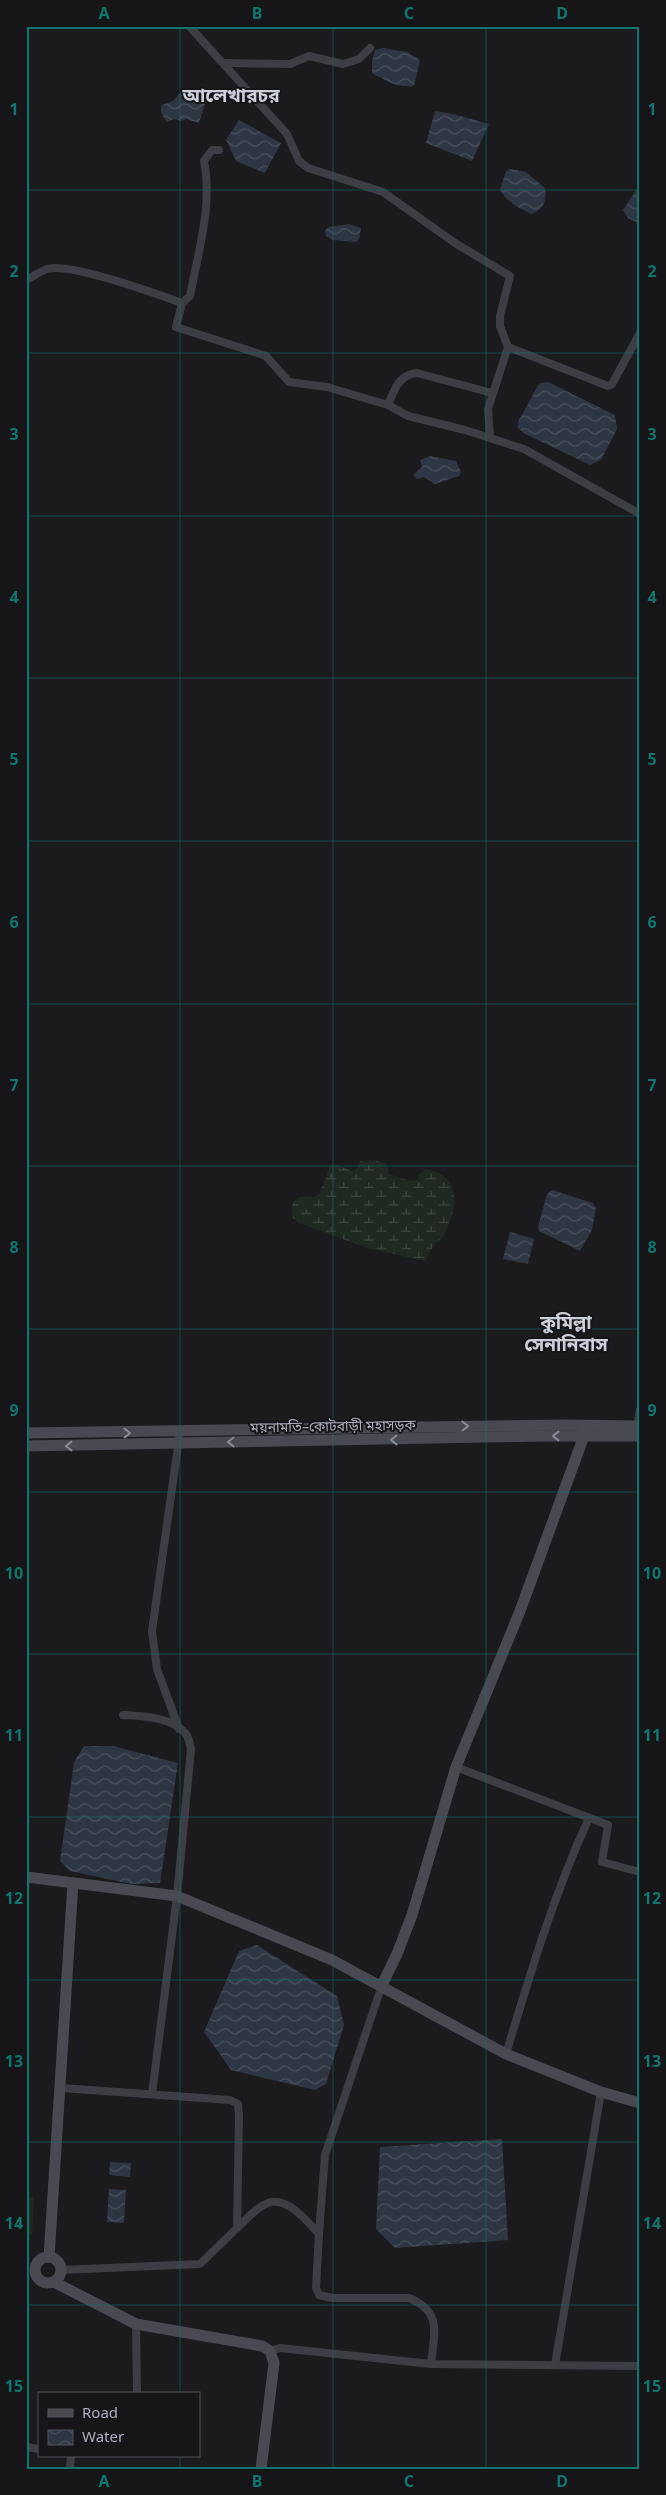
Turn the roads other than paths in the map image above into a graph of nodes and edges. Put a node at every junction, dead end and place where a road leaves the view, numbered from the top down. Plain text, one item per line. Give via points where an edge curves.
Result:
1 (189, 26) edge
2 (370, 48) dead end
3 (224, 63) junction
4 (219, 150) dead end
5 (26, 280) edge
6 (182, 303) junction
7 (640, 333) edge
8 (508, 347) junction
9 (492, 393) junction
10 (388, 405) junction
11 (490, 437) junction
12 (640, 514) edge
13 (640, 1410) edge
14 (639, 1429) edge
15 (584, 1430) junction
16 (26, 1433) edge
17 (180, 1437) junction
18 (26, 1446) edge
19 (123, 1715) dead end
20 (179, 1728) junction
21 (456, 1767) junction
22 (589, 1818) junction
23 (640, 1872) edge
24 (26, 1877) edge
25 (72, 1883) junction
26 (177, 1896) junction
27 (382, 1985) junction
28 (506, 2054) junction
29 (61, 2088) junction
30 (601, 2092) junction
31 (152, 2094) junction
32 (640, 2103) edge
33 (237, 2228) junction
34 (319, 2234) junction
35 (49, 2257) junction
36 (32, 2262) edge
37 (61, 2270) junction
38 (31, 2274) edge
39 (54, 2282) junction
40 (136, 2324) junction
41 (270, 2351) junction
42 (431, 2364) junction
43 (554, 2365) junction
44 (640, 2366) edge
45 (137, 2392) edge
46 (261, 2469) edge

1 - 3 street
2 - 3 street via 359,59 344,64 309,56 290,64
3 - 8 street via 287,134 299,161 308,168 383,192 454,243 507,273 510,276 500,326
4 - 6 street via 212,150 204,161 208,178 202,229 190,296
5 - 6 street via 48,268 80,272 132,285
6 - 10 street via 176,327 266,356 289,382 327,387
7 - 8 street via 608,386
8 - 9 street
9 - 10 street via 417,373 406,374 398,381
9 - 11 street via 488,409
10 - 11 street via 408,416
11 - 12 street via 524,449
13 - 14 street
14 - 15 main road, ময়নামতি–কোটবাড়ী মহাসড়ক
15 - 17 main road, ময়নামতি–কোটবাড়ী মহাসড়ক
15 - 21 main road via 520,1611
16 -> 17 main road, ময়নামতি–কোটবাড়ী মহাসড়ক
17 -> 18 main road, ময়নামতি–কোটবাড়ী মহাসড়ক
17 - 20 street via 152,1631 157,1668
19 - 20 street via 154,1718
20 - 26 street via 187,1735 191,1749
21 - 22 street
21 - 27 main road via 412,1915
22 - 23 street via 608,1825 602,1862
22 - 28 street via 568,1864 535,1954
24 - 25 main road
25 - 26 main road
25 - 29 main road
26 - 27 main road via 332,1960
26 - 31 street
27 - 28 main road
27 - 34 street via 325,2155
28 - 30 main road
29 - 31 street
29 - 35 main road
30 - 32 main road
30 - 43 street
31 - 33 street via 230,2100 238,2104
33 - 34 street via 268,2202 280,2202 294,2210
33 - 37 street via 200,2264
34 - 42 street via 316,2288 319,2295 332,2298 409,2298 418,2302 430,2311 434,2324
35 - 36 main road
35 - 37 main road via 56,2260
36 - 38 main road
37 - 39 main road
38 - 39 main road via 43,2282
39 - 40 main road
40 - 41 main road via 262,2346
40 - 45 street
41 - 42 street via 280,2348
41 - 46 main road via 274,2363
42 - 43 street
43 - 44 street

